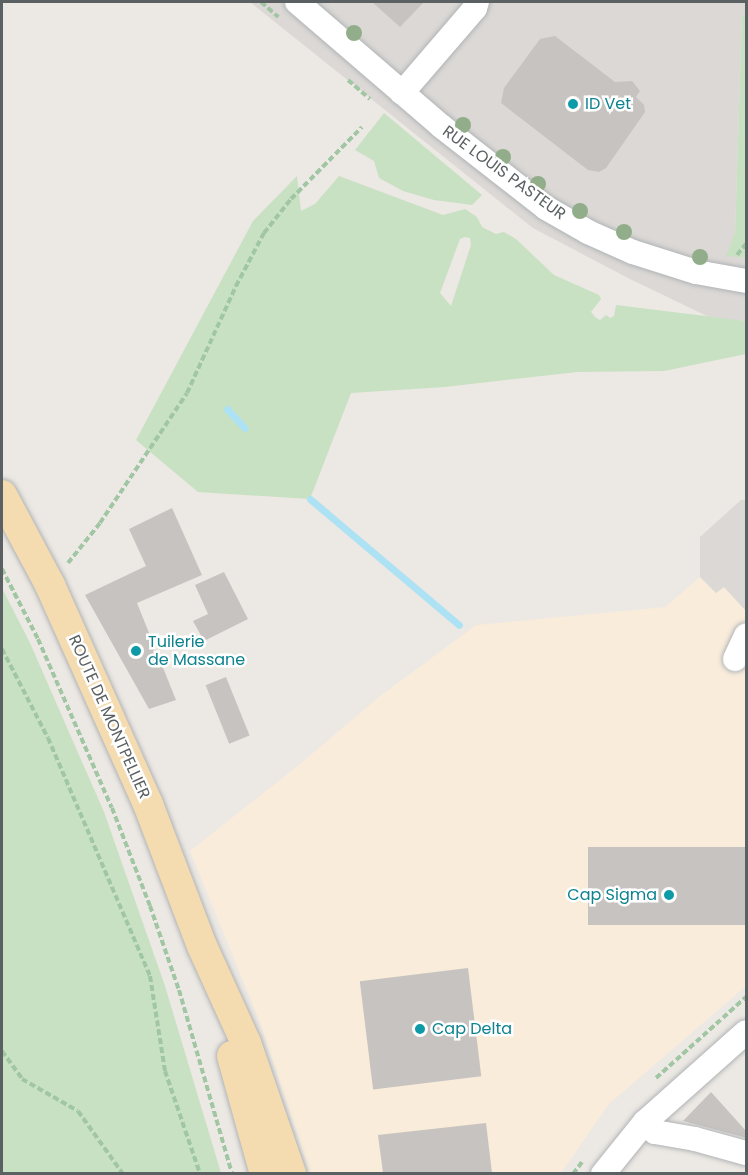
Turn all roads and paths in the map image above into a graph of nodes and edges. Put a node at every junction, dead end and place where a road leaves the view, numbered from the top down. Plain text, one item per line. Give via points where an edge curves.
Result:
1 (297, 2) edge
2 (477, 2) edge
3 (402, 93) junction
4 (362, 127) dead end
5 (747, 244) edge
6 (737, 255) dead end
7 (747, 281) edge
8 (2, 495) edge
9 (2, 569) edge
10 (50, 585) junction
11 (747, 635) edge
12 (2, 649) edge
13 (735, 659) dead end
14 (202, 946) junction
15 (747, 1032) edge
16 (2, 1051) edge
17 (645, 1122) junction
18 (747, 1154) edge
19 (123, 1173) edge
20 (200, 1173) edge
21 (232, 1173) edge
22 (265, 1173) edge
23 (291, 1173) edge
24 (603, 1173) edge

1 - 3 street, RUE LOUIS PASTEUR
2 - 3 street
3 - 7 street, RUE LOUIS PASTEUR via 546,208 588,232 686,269
4 - 10 path via 291,199 264,233 187,393 100,523
5 - 6 path
8 - 10 main road, ROUTE DE MONTPELLIER
9 - 21 path via 112,808 150,906 183,1001
10 - 14 main road, ROUTE DE MONTPELLIER via 148,804
11 - 13 street
12 - 20 path via 48,738 150,976 165,1071
14 - 22 main road, ROUTE DE MONTPELLIER
14 - 23 main road, ROUTE DE MONTPELLIER via 246,1043
15 - 17 street
16 - 19 path via 22,1079 78,1111
17 - 18 street via 655,1132
17 - 24 street

